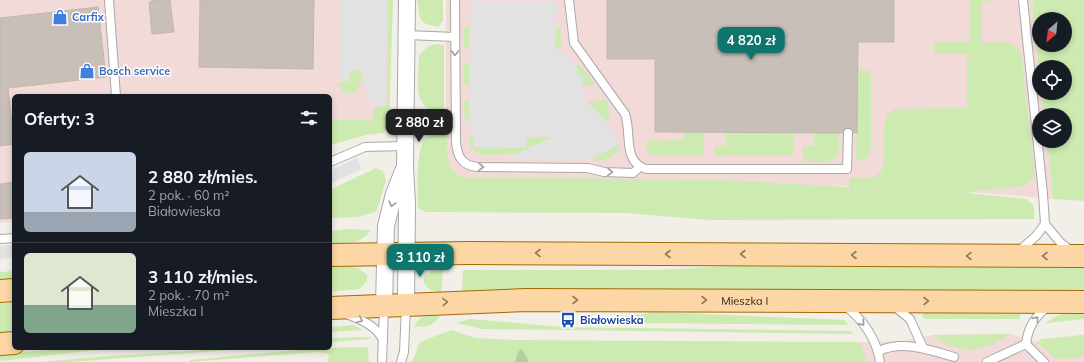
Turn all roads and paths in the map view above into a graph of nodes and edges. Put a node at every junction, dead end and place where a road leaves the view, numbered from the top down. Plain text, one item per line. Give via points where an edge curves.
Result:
1 (108, 0) edge
2 (407, 0) edge
3 (455, 0) edge
4 (568, 0) edge
5 (1023, 0) edge
6 (407, 35) junction
7 (455, 37) junction
8 (116, 94) edge
9 (405, 119) junction
10 (456, 120) junction
11 (848, 133) dead end
12 (405, 146) junction
13 (332, 161) edge
14 (405, 167) junction
15 (640, 167) junction
16 (1045, 224) junction
17 (12, 238) edge
18 (0, 239) edge
19 (385, 253) junction
20 (407, 253) junction
21 (332, 255) edge
22 (1008, 256) junction
23 (1083, 256) edge
24 (12, 290) edge
25 (0, 291) edge
26 (831, 301) junction
27 (885, 301) junction
28 (1058, 302) junction
29 (1084, 302) edge
30 (406, 304) junction
31 (384, 305) junction
32 (332, 309) edge
33 (332, 310) edge
34 (383, 340) junction
35 (12, 343) edge
36 (0, 344) edge
37 (1026, 344) junction
38 (923, 348) junction
39 (878, 352) junction
40 (954, 357) dead end
41 (382, 362) edge
42 (401, 362) edge
43 (880, 362) edge
44 (987, 362) edge
45 (1044, 362) edge

1 - 8 lane
2 - 6 street
3 - 7 lane
4 - 15 lane via 574,43 625,114 631,155
5 - 16 lane
6 - 7 lane
6 - 9 street
7 -> 10 lane
9 - 10 lane
9 - 12 street
10 -> 15 lane via 457,152 468,166 588,168 604,172 633,173
11 - 15 lane via 847,169
12 - 13 lane via 365,147
12 - 14 street
14 -> 19 street via 388,216
14 - 20 street
16 - 22 lane via 1030,243
16 - 23 lane via 1060,242
17 - 18 lane
19 - 20 main road
19 - 21 main road
19 - 31 street
22 -> 20 main road
20 - 30 street
23 -> 22 main road
24 - 25 main road
26 - 27 main road, Mieszka I
30 -> 26 main road, Mieszka I via 540,300
26 -> 39 lane via 851,311 867,329
27 -> 28 main road, Mieszka I
27 - 38 lane via 910,319
28 - 29 main road, Mieszka I
37 -> 28 lane via 1034,320 1047,307
30 - 31 main road, Mieszka I
30 - 42 lane via 404,352
31 - 32 main road, Mieszka I
31 - 34 lane
33 -> 34 lane, Mieszka I via 362,320 378,332
34 - 41 lane
35 - 36 main road
37 - 44 lane
37 - 45 lane
38 - 39 lane via 896,346
38 - 40 lane
39 - 43 lane

